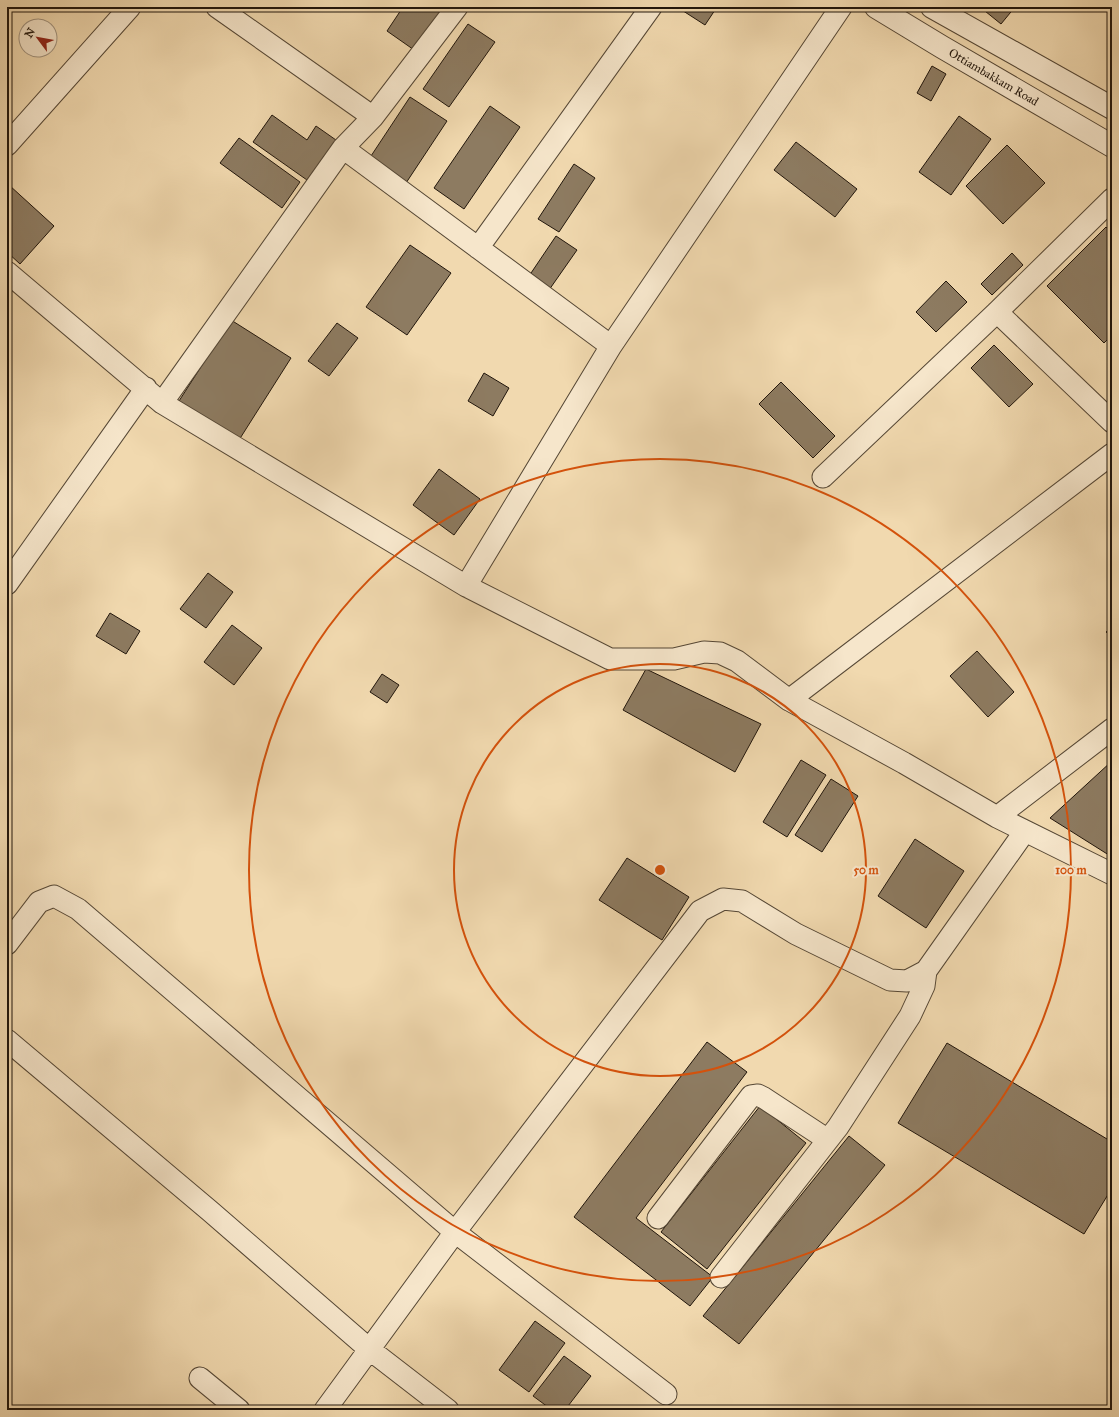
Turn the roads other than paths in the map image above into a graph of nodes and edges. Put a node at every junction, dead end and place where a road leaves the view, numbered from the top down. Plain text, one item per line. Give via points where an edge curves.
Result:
1 (130, 7) edge
2 (217, 7) edge
3 (457, 7) edge
4 (651, 7) edge
5 (842, 7) edge
6 (876, 7) edge
7 (932, 7) edge
8 (1112, 108) edge
9 (373, 117) junction
10 (7, 145) edge
11 (1112, 146) edge
12 (343, 148) junction
13 (1112, 199) edge
14 (478, 248) junction
15 (7, 272) edge
16 (997, 312) junction
17 (611, 346) junction
18 (146, 388) junction
19 (162, 403) junction
20 (1112, 422) edge
21 (1112, 454) edge
22 (823, 477) dead end
23 (7, 584) edge
24 (466, 586) junction
25 (789, 700) junction
26 (1112, 729) edge
27 (997, 817) junction
28 (1025, 831) junction
29 (1112, 874) edge
30 (7, 944) edge
31 (926, 971) junction
32 (7, 1040) edge
33 (828, 1140) junction
34 (658, 1218) dead end
35 (455, 1232) junction
36 (721, 1276) dead end
37 (369, 1349) junction
38 (200, 1378) dead end
39 (666, 1394) dead end
40 (240, 1410) edge
41 (325, 1410) edge
42 (448, 1410) edge

1 - 10 street
2 - 9 street
3 - 9 street
4 - 14 street
5 - 17 street
6 - 11 street, Ottiambakkam Road
7 - 8 street
9 - 12 street
12 - 14 street
12 - 19 street
13 - 16 street
14 - 17 street
15 - 18 street
16 - 20 street
16 - 22 street
17 - 24 street
18 - 19 street
18 - 23 street
19 - 24 street
21 - 25 street
24 - 25 street via 610,659 674,659 704,652 720,652 737,660
25 - 27 street
26 - 27 street
27 - 28 street
28 - 29 street
28 - 31 street
30 - 35 street via 40,902 54,896 78,909
31 - 33 street via 924,986 910,1016
31 - 35 street via 907,981 890,980 796,934 742,901 723,899 700,911
32 - 37 street
33 - 34 street via 764,1098 758,1095 751,1096
33 - 36 street
35 - 37 street
35 - 39 street
37 - 41 street
37 - 42 street
38 - 40 street

